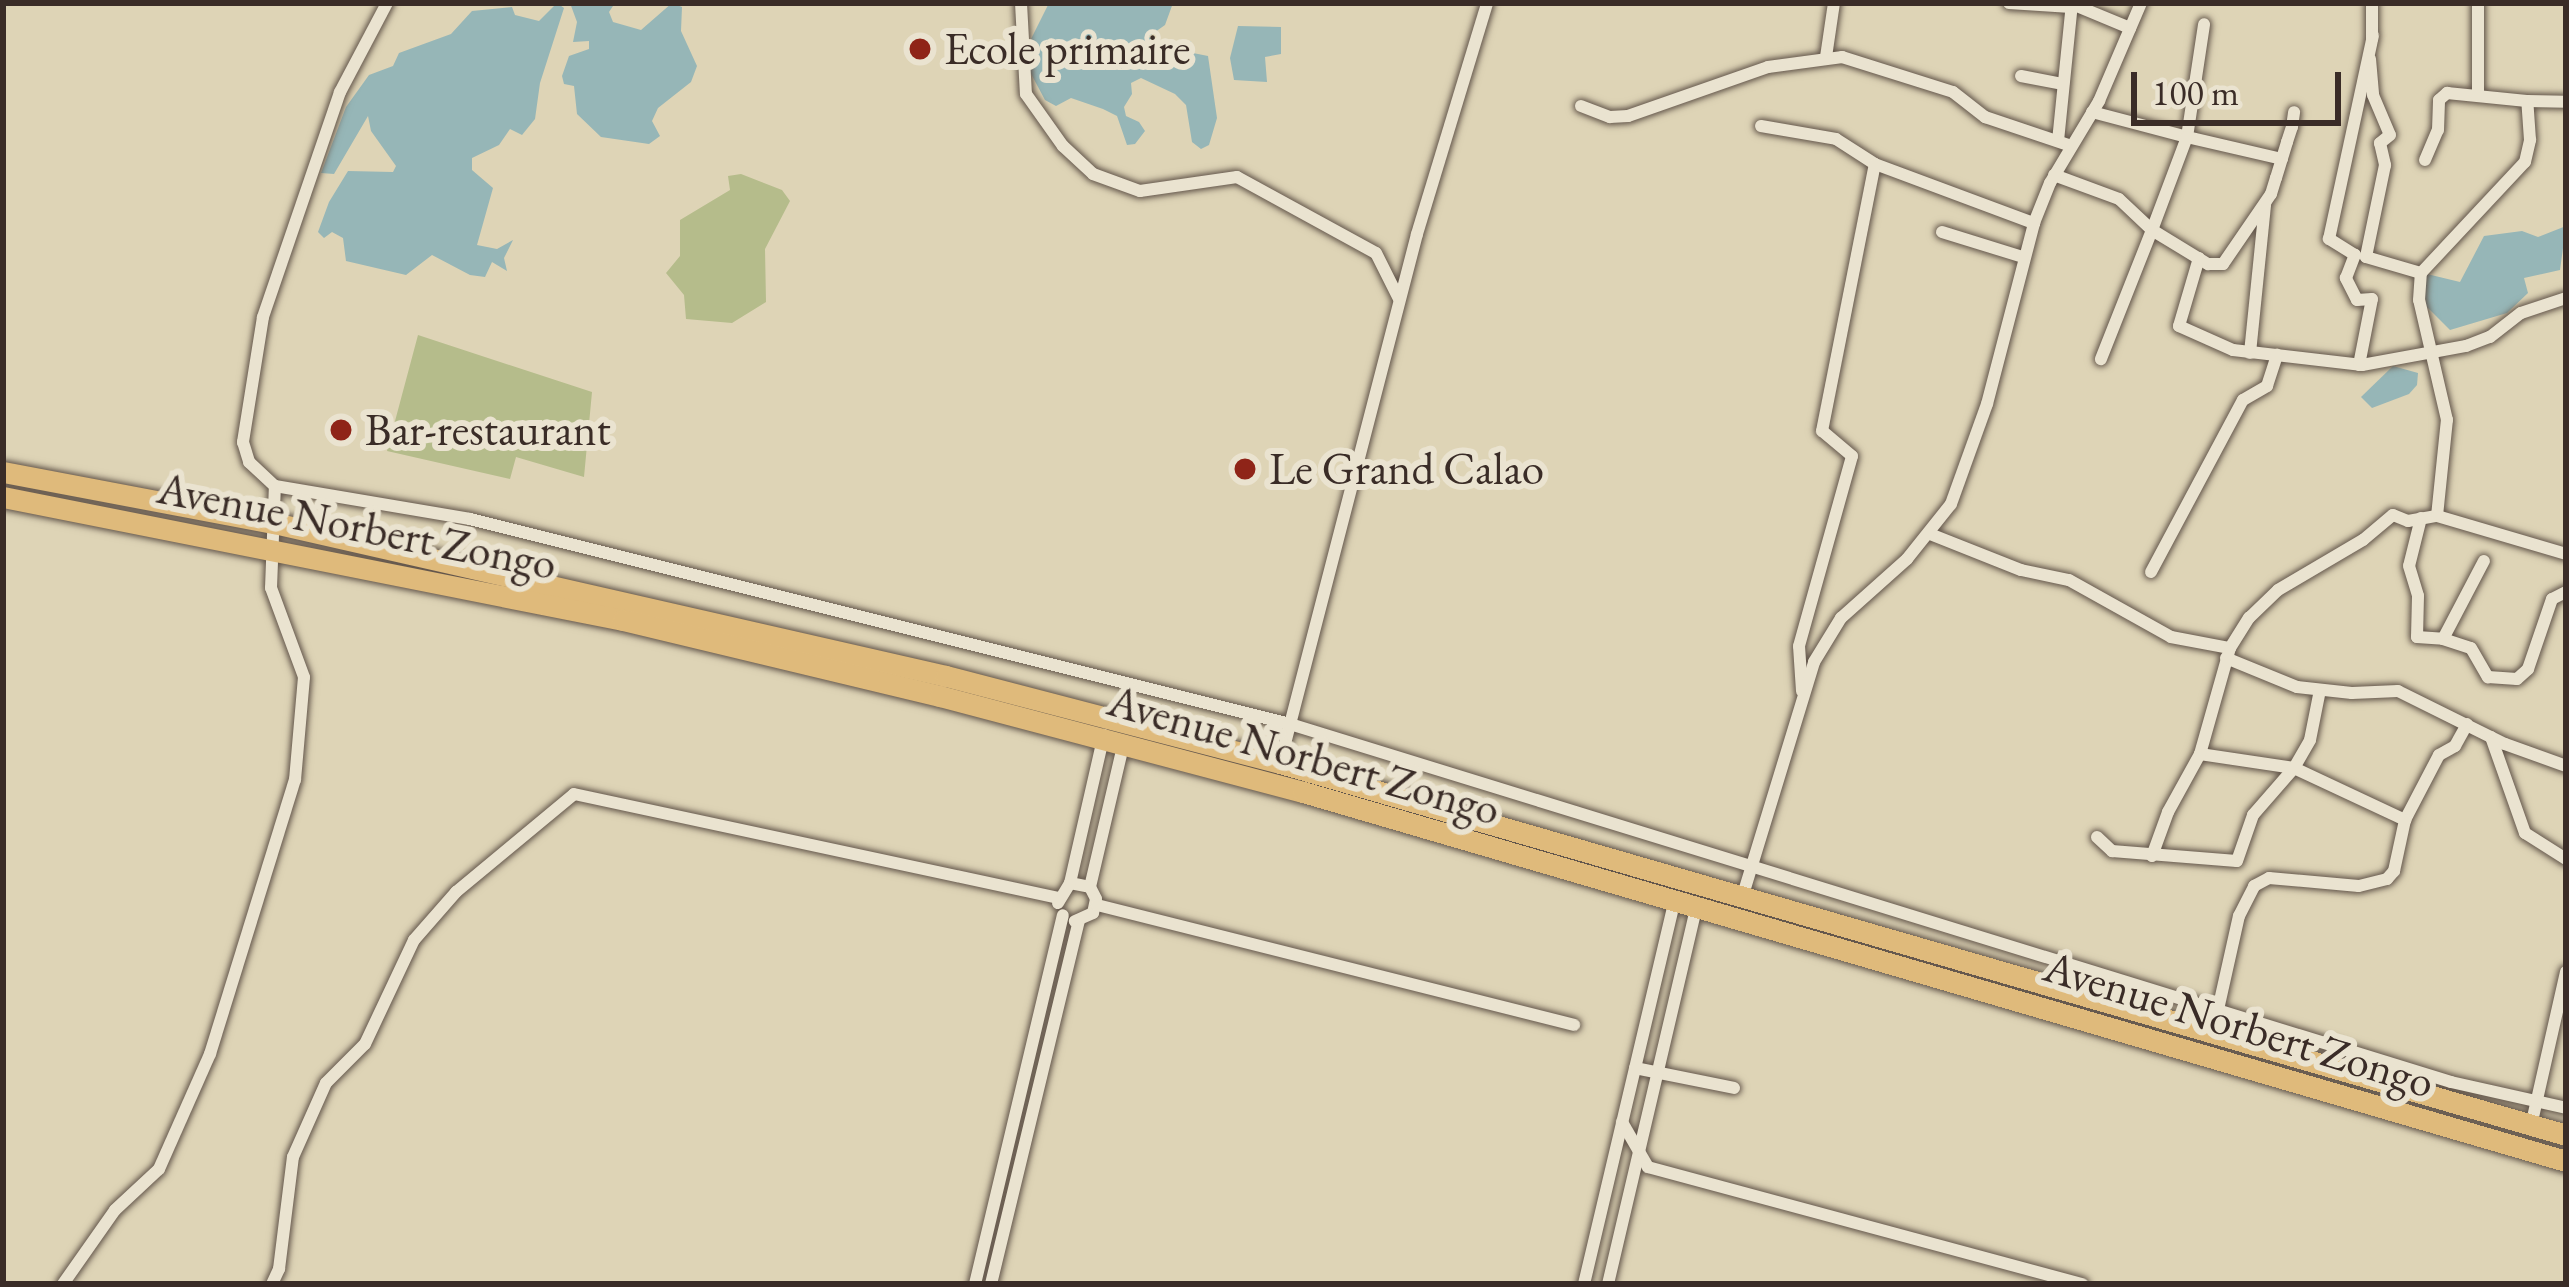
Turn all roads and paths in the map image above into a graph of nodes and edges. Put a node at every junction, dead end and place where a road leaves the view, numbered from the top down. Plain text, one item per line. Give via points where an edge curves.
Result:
1 (387, 3) edge
2 (1021, 3) edge
3 (1486, 3) edge
4 (1834, 3) edge
5 (2008, 3) edge
6 (2141, 3) edge
7 (2372, 3) edge
8 (2478, 3) edge
9 (2072, 5) edge
10 (2204, 24) dead end
11 (2130, 28) junction
12 (2373, 36) junction
13 (1826, 57) junction
14 (2021, 76) dead end
15 (2063, 84) junction
16 (2479, 93) junction
17 (2527, 101) junction
18 (2566, 102) edge
19 (1581, 106) dead end
20 (2092, 112) junction
21 (2294, 112) dead end
22 (1761, 126) dead end
23 (2186, 137) junction
24 (2064, 143) junction
25 (2282, 159) junction
26 (2425, 160) dead end
27 (1875, 164) junction
28 (2054, 175) junction
29 (2265, 205) junction
30 (2034, 223) junction
31 (2152, 230) junction
32 (1942, 232) dead end
33 (2024, 256) junction
34 (2199, 259) junction
35 (2421, 273) junction
36 (2566, 298) edge
37 (1400, 299) junction
38 (2250, 353) junction
39 (2434, 353) junction
40 (2277, 355) junction
41 (2101, 359) dead end
42 (2359, 365) junction
43 (3, 472) edge
44 (275, 486) junction
45 (3, 496) edge
46 (2437, 515) junction
47 (2421, 518) junction
48 (274, 523) junction
49 (1930, 534) junction
50 (272, 547) junction
51 (2566, 554) edge
52 (2484, 561) dead end
53 (2151, 572) dead end
54 (2566, 592) edge
55 (2443, 639) junction
56 (2228, 653) junction
57 (2320, 690) junction
58 (1802, 691) junction
59 (1291, 724) junction
60 (2467, 724) junction
61 (1116, 731) junction
62 (2491, 737) junction
63 (2200, 754) junction
64 (1280, 764) junction
65 (2566, 766) edge
66 (2294, 768) junction
67 (2405, 820) junction
68 (2097, 836) dead end
69 (2152, 856) junction
70 (2566, 859) edge
71 (1751, 868) junction
72 (1070, 884) junction
73 (1090, 887) junction
74 (1688, 894) junction
75 (1058, 898) junction
76 (1742, 899) junction
77 (1096, 905) junction
78 (1063, 915) junction
79 (1079, 921) junction
80 (2566, 972) edge
81 (2218, 1007) junction
82 (1574, 1025) dead end
83 (2213, 1032) junction
84 (1635, 1068) junction
85 (1658, 1071) junction
86 (1734, 1088) dead end
87 (2536, 1100) junction
88 (2566, 1108) edge
89 (1622, 1122) junction
90 (2531, 1126) junction
91 (2566, 1135) edge
92 (1638, 1156) junction
93 (2566, 1161) edge
94 (63, 1284) edge
95 (272, 1284) edge
96 (975, 1284) edge
97 (991, 1284) edge
98 (1584, 1284) edge
99 (1608, 1284) edge
100 (2083, 1284) edge

1 - 44 street via 340,92 263,317 243,442 249,463
2 - 37 street via 1026,94 1093,174 1140,191 1238,177 1376,253
3 - 37 street
4 - 13 street
5 - 9 street
6 - 11 street
7 - 12 street
8 - 16 street
9 - 11 street
9 - 15 street
10 - 23 street
11 - 20 street
12 - 35 street via 2373,95 2390,135 2380,143 2385,165 2366,257
12 - 42 street via 2329,239 2355,255 2346,278 2357,300 2372,299
13 - 19 street via 1768,67 1628,116
13 - 24 street via 1953,92 1985,117
14 - 15 street
15 - 24 street
16 - 17 street
16 - 26 street via 2440,100
17 - 18 street
17 - 35 street via 2525,162
20 - 23 street
20 - 24 street
21 - 25 street
22 - 27 street via 1836,139
23 - 25 street
23 - 31 street
24 - 28 street
25 - 29 street
27 - 30 street
27 - 58 street via 1822,430 1852,456 1799,646
28 - 30 street
28 - 31 street via 2119,199
29 - 34 street via 2223,264
29 - 38 street
30 - 33 street
31 - 34 street
31 - 41 street
32 - 33 street
33 - 49 street via 1965,471
34 - 38 street via 2179,326
35 - 39 street via 2419,300
36 - 39 street via 2521,313 2490,338
37 - 59 street
38 - 40 street
39 - 42 street
39 - 46 street via 2448,449
40 - 42 street
40 - 53 street via 2267,386 2243,400
43 - 48 main road, Avenue Norbert Zongo
44 - 48 street
44 - 59 street via 470,519
45 - 50 main road, Avenue Norbert Zongo
46 - 47 street
46 - 51 street
47 - 55 street via 2410,566 2415,631
47 - 56 street via 2392,515 2278,590
48 - 50 street
48 - 61 main road, Avenue Norbert Zongo via 717,622
49 - 56 street via 2069,580 2171,637
49 - 58 street via 1841,618
50 - 61 main road, Avenue Norbert Zongo
50 - 94 street via 271,588 304,677 295,780 210,1054 159,1169 115,1210
52 - 55 street
54 - 55 street via 2552,599 2528,669 2517,679 2493,680 2471,648
56 - 57 street via 2263,676
56 - 63 street
57 - 60 street via 2398,691
57 - 66 street via 2310,740
58 - 71 street
59 - 64 street
59 - 71 street
60 - 62 street
60 - 67 street via 2455,746 2439,754
61 - 64 main road, Avenue Norbert Zongo
61 - 72 street
61 - 73 street
61 - 74 main road, Avenue Norbert Zongo
62 - 65 street
62 - 70 street via 2525,833
63 - 66 street
63 - 69 street
64 - 74 main road, Avenue Norbert Zongo
66 - 67 street
66 - 69 street via 2253,815 2237,861
67 - 81 street via 2387,879 2359,886 2269,878 2254,886
68 - 69 street via 2112,851
71 - 76 street
71 - 81 street
72 - 73 street
72 - 75 street
73 - 77 street
74 - 76 main road, Avenue Norbert Zongo
74 - 84 street
74 - 85 street
74 - 93 main road, Avenue Norbert Zongo
75 - 78 street
75 - 95 street via 574,794 456,892 414,940 365,1044 326,1084 293,1157
76 - 83 main road, Avenue Norbert Zongo
77 - 79 street
77 - 82 street
78 - 79 street
78 - 96 street
79 - 97 street
80 - 87 street
81 - 83 street
81 - 87 street via 2451,1082
83 - 90 main road, Avenue Norbert Zongo
84 - 85 street
84 - 89 street
85 - 86 street
85 - 92 street
87 - 88 street
87 - 90 street
89 - 92 street
89 - 98 street
90 - 91 main road, Avenue Norbert Zongo
92 - 99 street
92 - 100 street via 1648,1167

